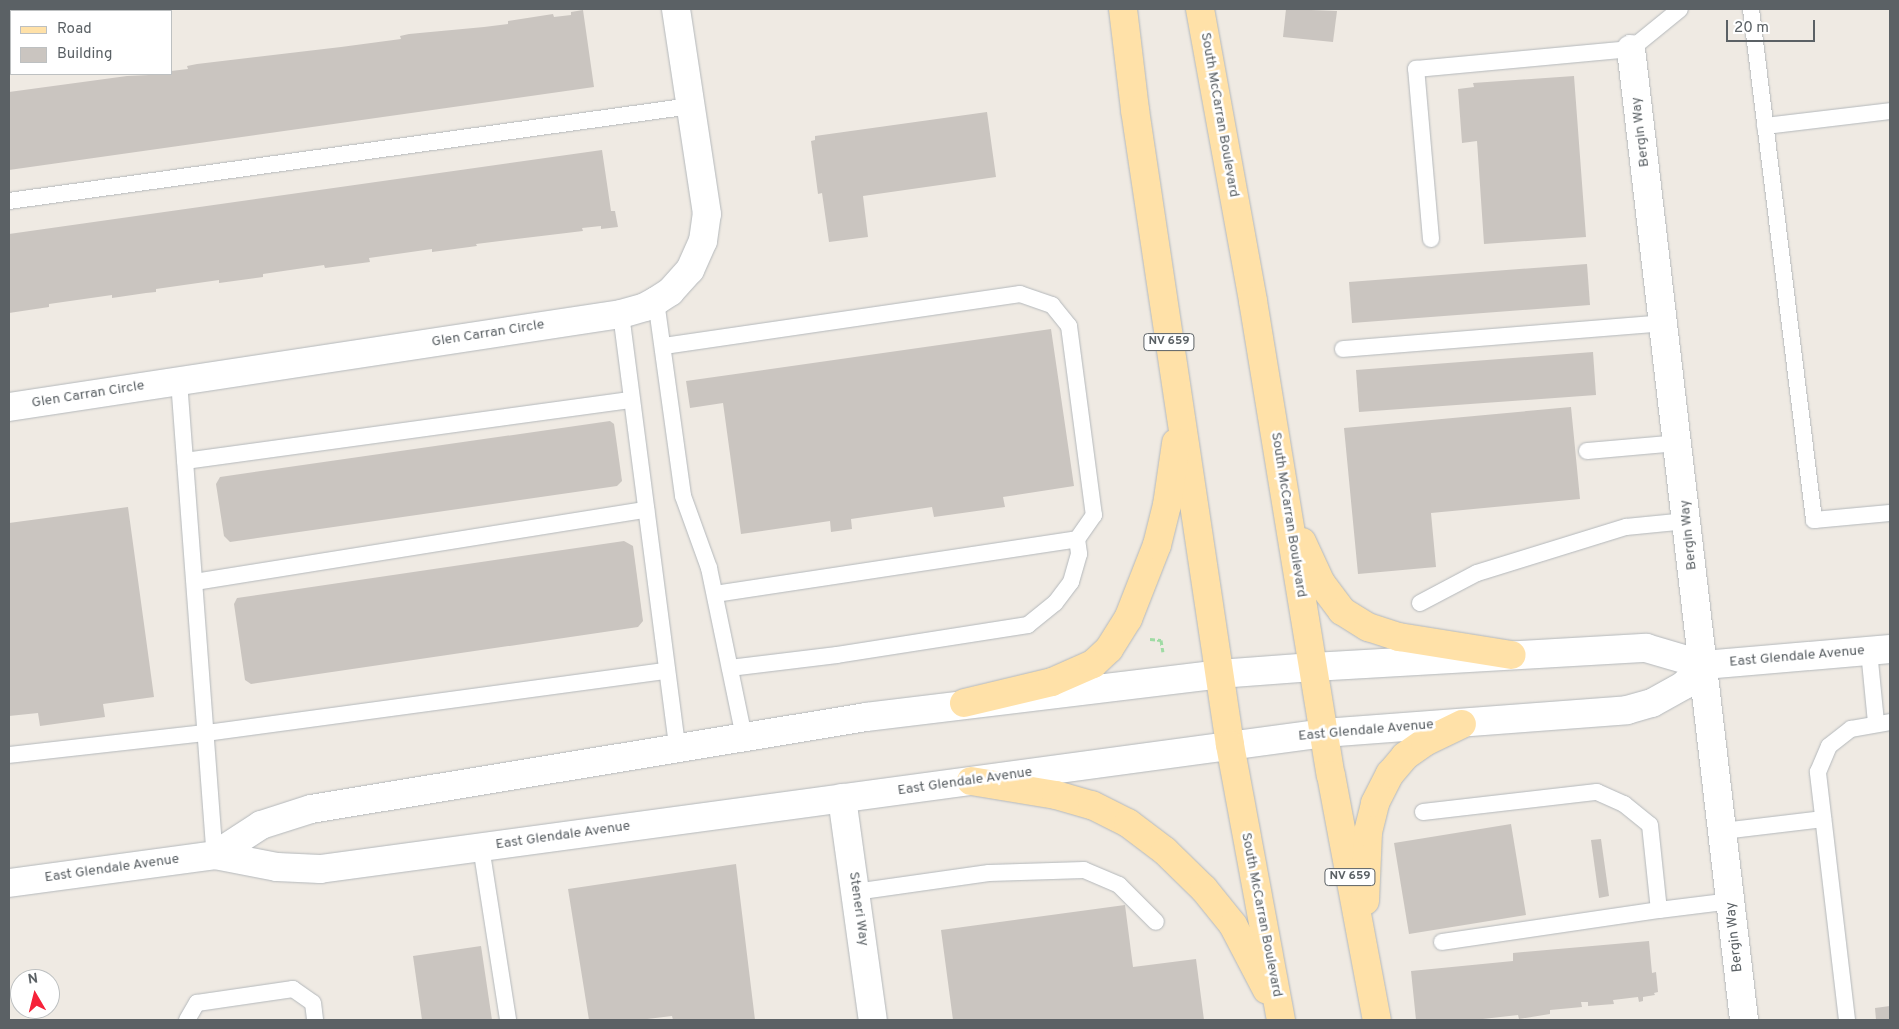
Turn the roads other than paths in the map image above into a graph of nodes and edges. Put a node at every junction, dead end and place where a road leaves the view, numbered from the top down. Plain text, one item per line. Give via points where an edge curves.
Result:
1 (676, 9) edge
2 (1123, 9) edge
3 (1200, 9) edge
4 (1682, 9) edge
5 (1751, 9) edge
6 (1631, 49) junction
7 (691, 106) junction
8 (1890, 112) edge
9 (1765, 126) junction
10 (9, 201) edge
11 (1432, 239) dead end
12 (656, 301) junction
13 (621, 314) junction
14 (1664, 323) junction
15 (664, 346) junction
16 (1343, 349) dead end
17 (179, 381) junction
18 (632, 400) junction
19 (9, 407) edge
20 (1180, 412) junction
21 (1678, 443) junction
22 (1587, 451) dead end
23 (185, 460) junction
24 (1284, 488) junction
25 (646, 510) junction
26 (1890, 513) edge
27 (1687, 520) junction
28 (1077, 539) junction
29 (195, 582) junction
30 (715, 594) junction
31 (1420, 603) dead end
32 (1880, 650) edge
33 (1512, 655) junction
34 (1704, 665) junction
35 (1313, 667) junction
36 (730, 668) junction
37 (666, 671) junction
38 (1219, 674) junction
39 (964, 704) junction
40 (1883, 723) edge
41 (1462, 724) junction
42 (206, 733) junction
43 (1324, 733) junction
44 (744, 737) junction
45 (1230, 745) junction
46 (677, 748) junction
47 (9, 755) edge
48 (972, 781) junction
49 (842, 798) junction
50 (1423, 812) dead end
51 (1824, 819) junction
52 (1723, 831) junction
53 (481, 847) junction
54 (215, 855) junction
55 (9, 883) edge
56 (855, 892) junction
57 (1731, 901) junction
58 (1659, 910) junction
59 (1156, 922) dead end
60 (1442, 942) dead end
61 (1363, 947) junction
62 (187, 1020) edge
63 (315, 1020) edge
64 (508, 1020) edge
65 (873, 1020) edge
66 (1282, 1020) edge
67 (1377, 1020) edge
68 (1744, 1020) edge
69 (1847, 1020) edge

1 - 7 street, Glen Carran Circle
2 - 20 main road, South McCarran Boulevard / NV 659
3 - 24 main road, South McCarran Boulevard / NV 659
4 - 6 lane
5 - 9 lane
6 - 11 lane via 1416,68
6 - 14 street, Bergin Way
7 - 10 lane
7 - 12 street, Glen Carran Circle via 707,214 703,242 690,270 670,292
8 - 9 lane
9 - 26 lane via 1814,520
12 - 13 street, Glen Carran Circle
12 - 15 lane
13 - 17 street, Glen Carran Circle
13 - 18 lane
14 - 16 lane
14 - 21 street, Bergin Way
15 - 28 lane via 1020,294 1052,304 1069,326 1094,515
15 - 30 lane via 683,496
17 - 19 street, Glen Carran Circle
17 - 23 lane
18 - 23 lane
18 - 25 lane
20 - 38 main road, South McCarran Boulevard / NV 659
20 - 39 main road via 1167,505 1142,585 1121,633 1093,664 1052,682
21 - 22 lane
21 - 27 street, Bergin Way
23 - 29 lane
24 - 33 main road via 1306,553 1321,583 1342,611 1368,627 1399,637
24 - 35 main road, South McCarran Boulevard / NV 659
25 - 29 lane
25 - 37 lane
27 - 31 lane via 1626,527 1477,573
27 - 34 street, Bergin Way
28 - 30 lane
28 - 36 lane via 1079,554 1071,582 1055,603 1028,625 838,655
29 - 42 lane
30 - 36 lane
32 - 34 street, East Glendale Avenue
32 - 40 lane
33 - 34 street, East Glendale Avenue via 1646,648
33 - 35 street, East Glendale Avenue
34 - 41 street, East Glendale Avenue via 1684,685 1652,703 1628,710
34 - 52 street, Bergin Way
35 - 38 street, East Glendale Avenue
35 - 43 main road, South McCarran Boulevard / NV 659
36 - 44 lane
37 - 42 lane
37 - 46 lane
38 - 39 street, East Glendale Avenue
38 - 45 main road, South McCarran Boulevard / NV 659
39 - 44 street, East Glendale Avenue
40 - 51 lane via 1851,728 1829,746 1818,772
41 - 43 street, East Glendale Avenue
41 - 61 main road via 1405,756 1390,774 1375,803 1368,832
42 - 47 lane
42 - 54 lane
43 - 45 street, East Glendale Avenue
43 - 61 main road, South McCarran Boulevard / NV 659
44 - 46 street, East Glendale Avenue
45 - 48 street, East Glendale Avenue
45 - 66 main road, South McCarran Boulevard / NV 659
46 - 54 street, East Glendale Avenue via 311,809 262,826
48 - 49 street, East Glendale Avenue
48 - 66 main road via 1056,795 1092,805 1128,823 1165,851 1204,889 1233,925
49 - 53 street, East Glendale Avenue
49 - 56 street, Steneri Way
50 - 58 lane via 1597,792 1624,804 1650,825
51 - 52 lane
51 - 69 lane
52 - 57 street, Bergin Way
53 - 54 street, East Glendale Avenue via 320,869 276,867
53 - 64 lane
54 - 55 street, East Glendale Avenue
56 - 59 lane via 989,873 1084,870 1119,885
56 - 65 street, Steneri Way
57 - 58 lane
57 - 68 street, Bergin Way
58 - 60 lane
61 - 67 main road, South McCarran Boulevard / NV 659
62 - 63 lane via 197,1003 293,988 313,1003

